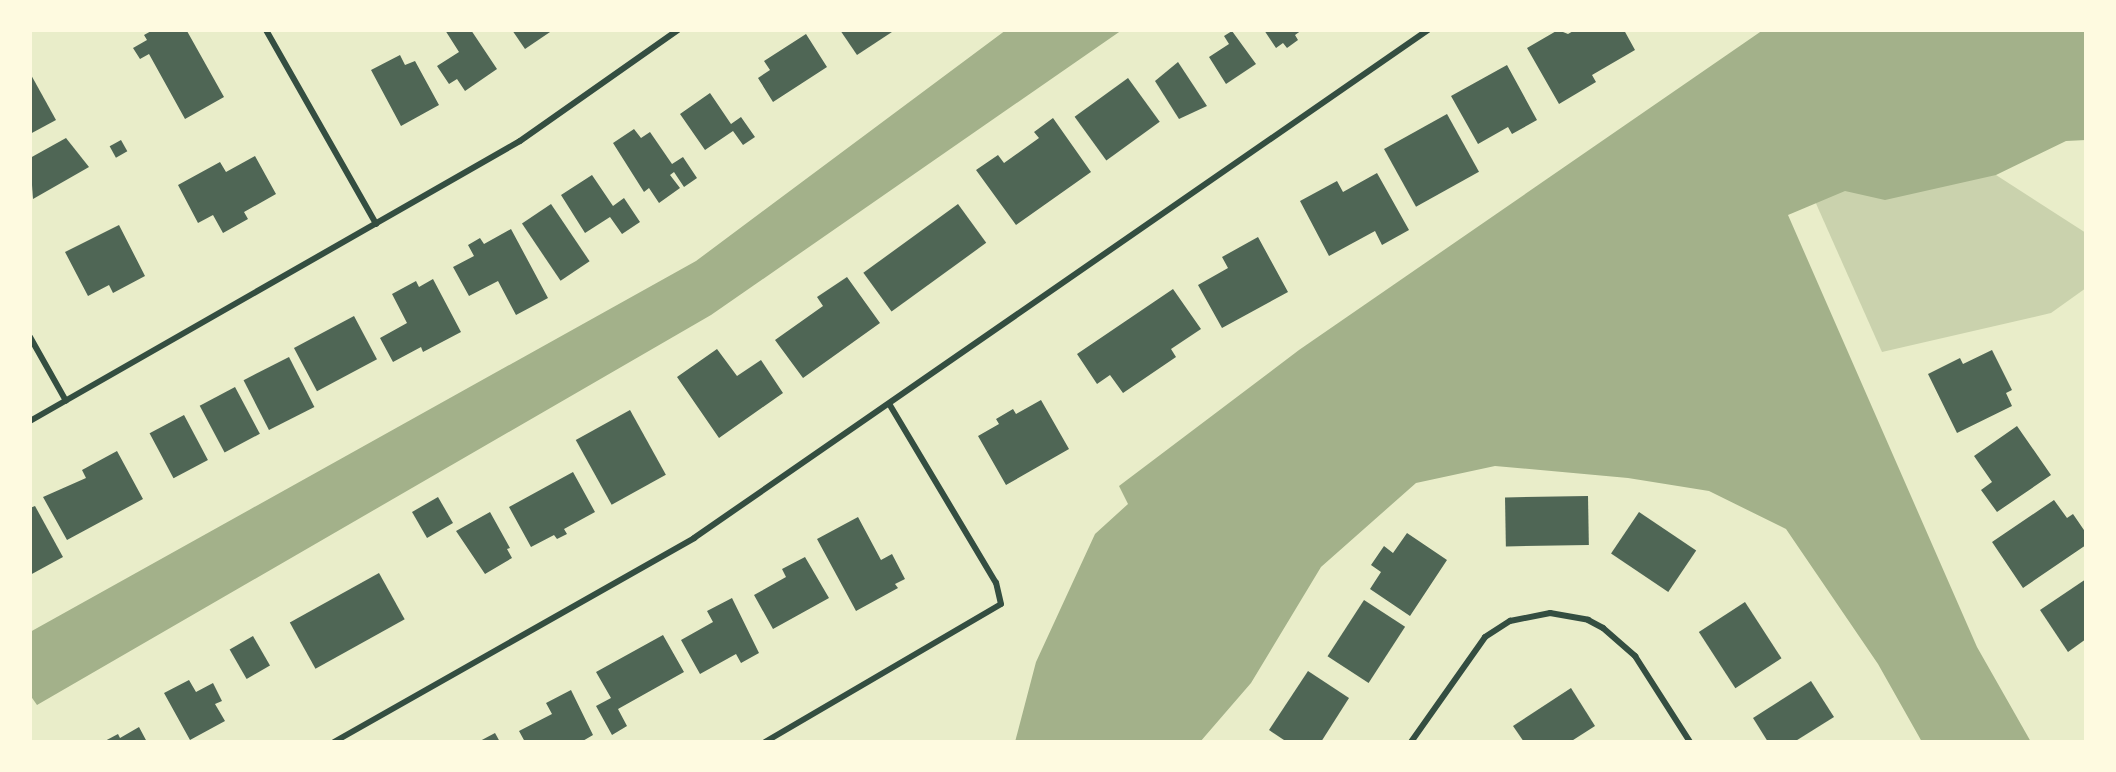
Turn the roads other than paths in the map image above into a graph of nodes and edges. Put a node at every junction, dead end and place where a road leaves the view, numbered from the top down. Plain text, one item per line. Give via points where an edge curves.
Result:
1 (266, 30) edge
2 (678, 30) edge
3 (1428, 30) edge
4 (376, 224) junction
5 (30, 337) edge
6 (66, 401) junction
7 (890, 405) junction
8 (30, 421) edge
9 (334, 742) edge
10 (765, 742) edge
11 (1411, 742) edge
12 (1690, 742) edge

1 - 4 street
2 - 4 street via 520,141
3 - 7 street
4 - 6 street
5 - 6 street
6 - 8 street
7 - 9 street via 694,538
7 - 10 street via 996,583 1001,604
11 - 12 street via 1485,638 1510,621 1550,613 1588,620 1635,656

